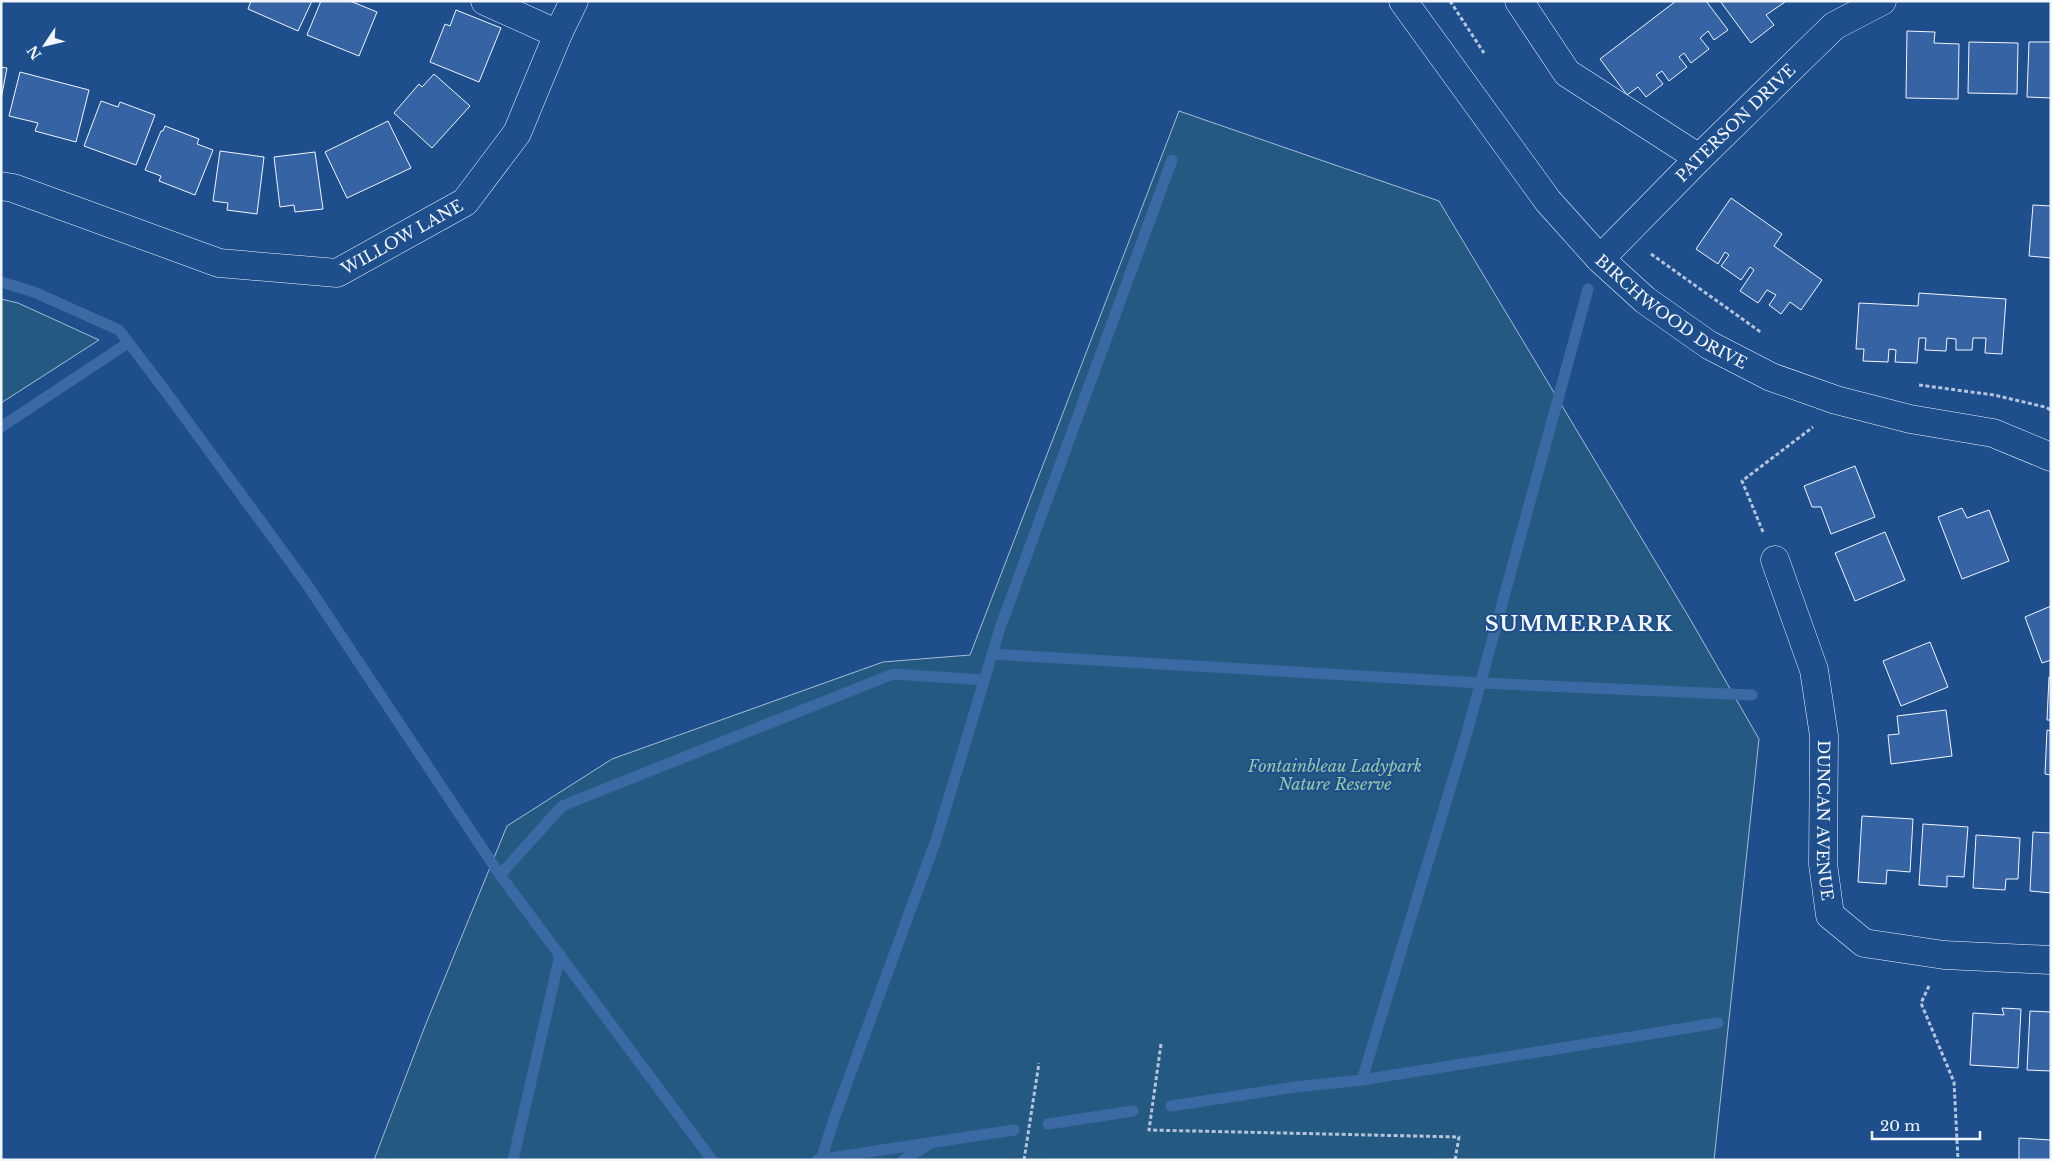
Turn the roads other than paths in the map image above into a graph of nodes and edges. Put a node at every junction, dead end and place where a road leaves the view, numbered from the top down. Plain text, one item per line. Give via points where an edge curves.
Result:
1 (485, 1) edge
2 (574, 1) edge
3 (1403, 1) edge
4 (1519, 1) edge
5 (1882, 1) edge
6 (558, 34) junction
7 (1699, 158) junction
8 (1, 186) edge
9 (1600, 259) junction
10 (2051, 457) edge
11 (1775, 560) road end
12 (2051, 960) edge

1 - 6 street
2 - 6 street, WILLOW LANE
3 - 9 street, BIRCHWOOD DRIVE via 1548,201
4 - 7 street via 1567,73
5 - 7 street, PATERSON DRIVE via 1834,26
6 - 8 street, WILLOW LANE via 517,133 465,202 337,273 219,263
7 - 9 street, PATERSON DRIVE
9 - 10 street, BIRCHWOOD DRIVE via 1645,300 1709,345 1770,377 1910,419 1993,433
11 - 12 street, DUNCAN AVENUE via 1814,670 1824,736 1823,864 1830,915 1864,943 1944,955

